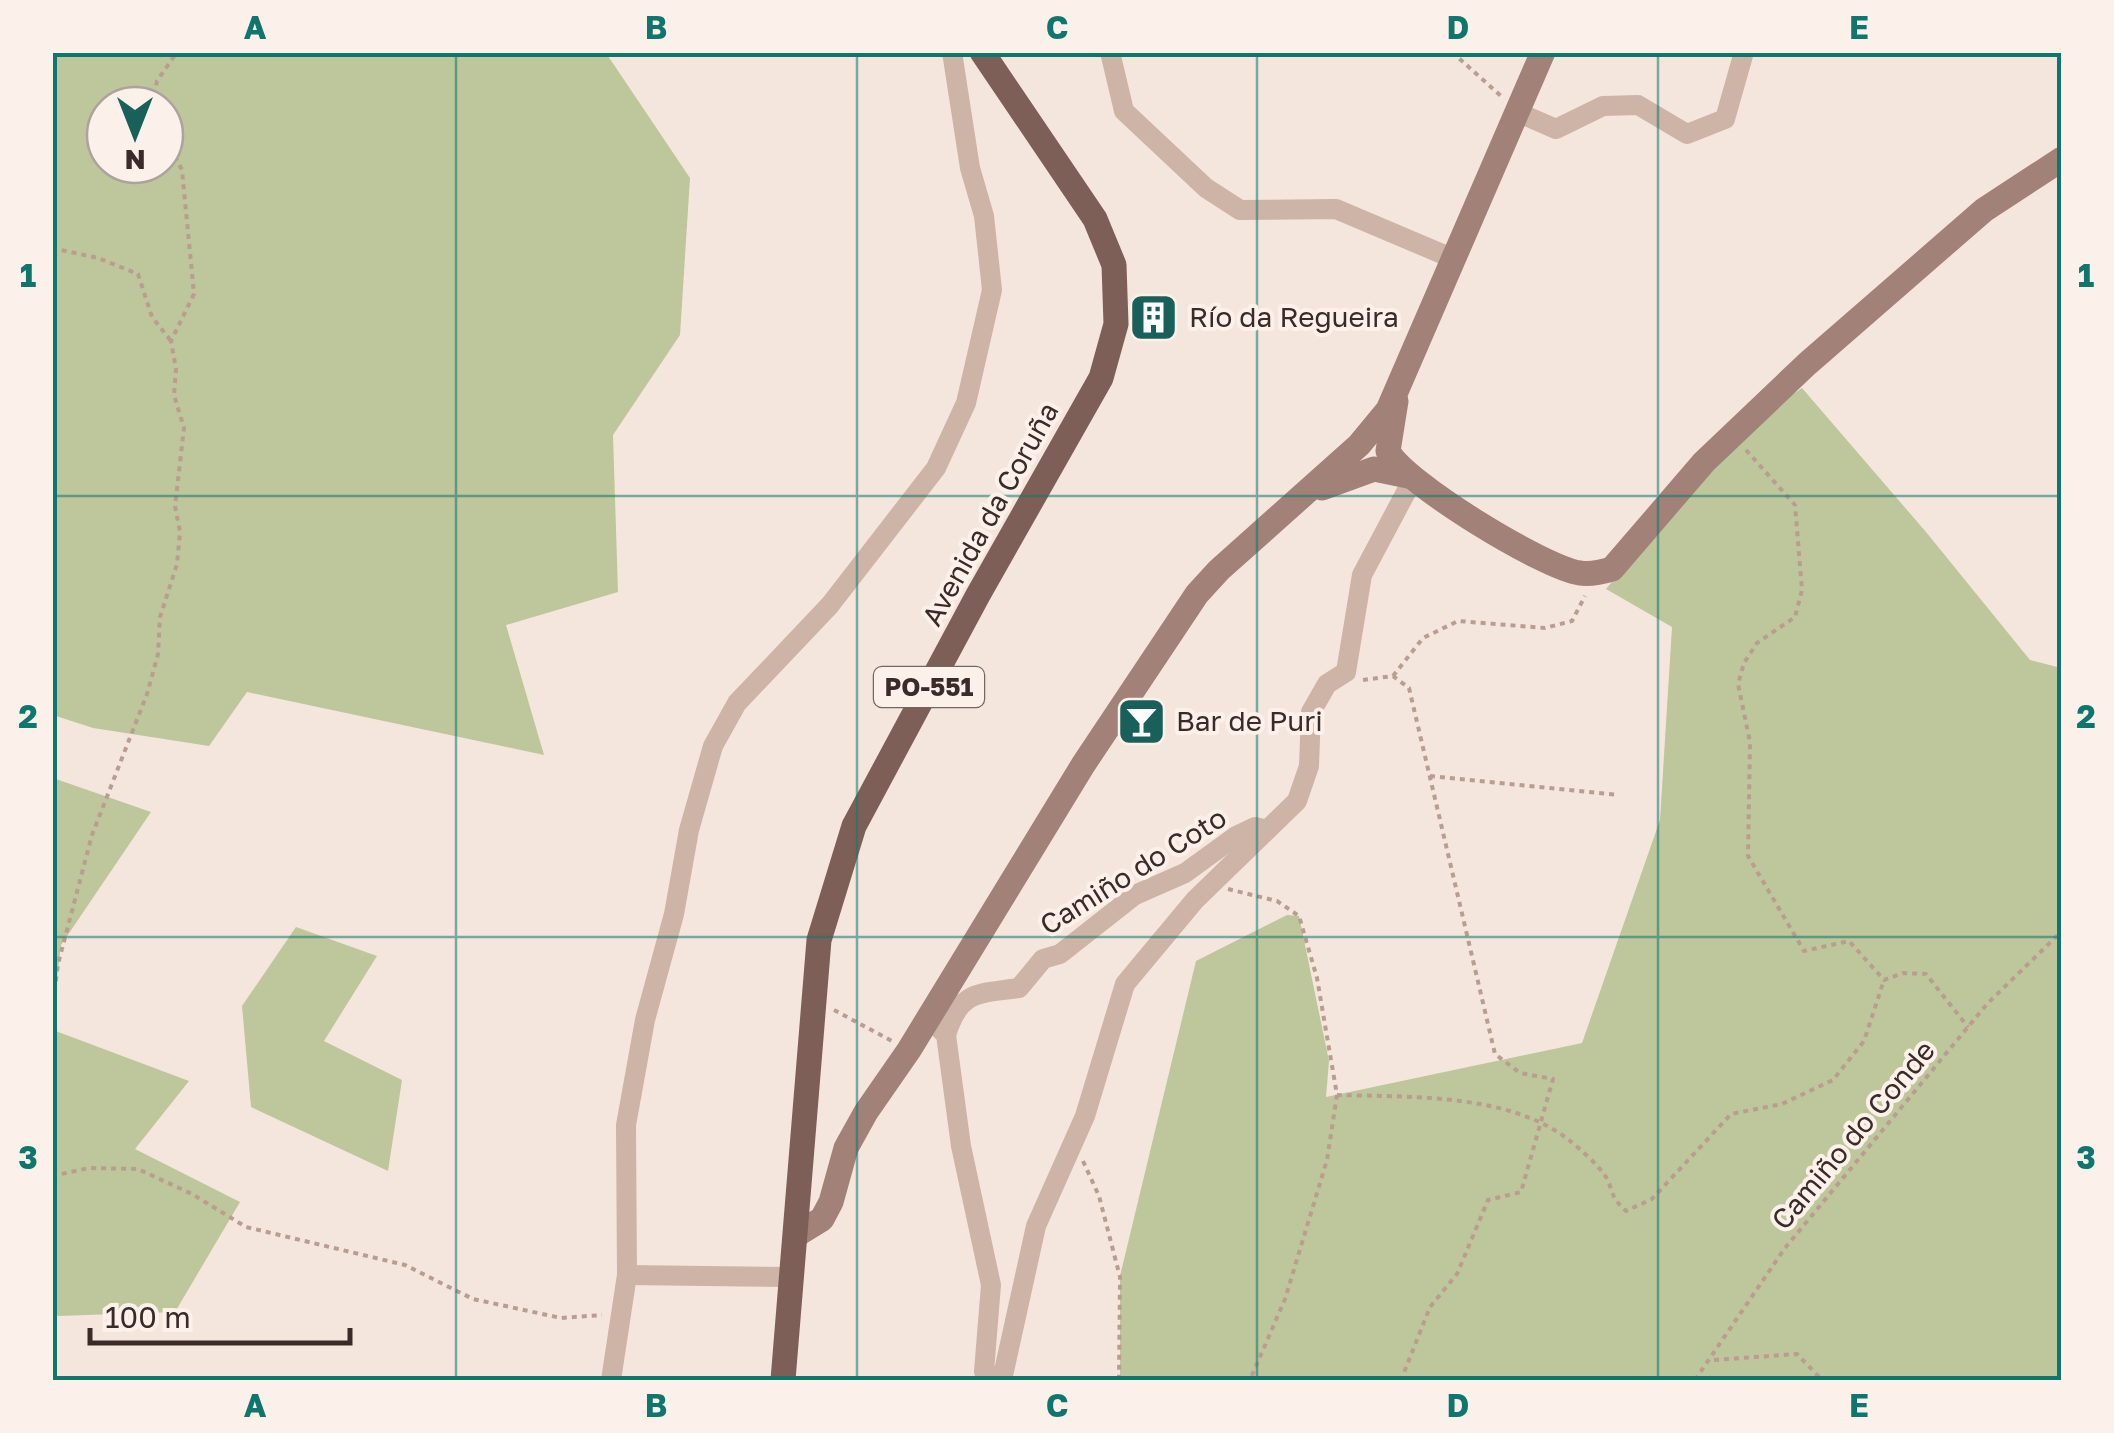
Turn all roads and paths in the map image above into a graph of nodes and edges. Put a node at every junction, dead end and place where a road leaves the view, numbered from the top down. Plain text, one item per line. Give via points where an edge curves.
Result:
1 (176, 52) edge
2 (952, 52) edge
3 (982, 52) edge
4 (1110, 52) edge
5 (1452, 52) edge
6 (1543, 52) edge
7 (1744, 52) edge
8 (156, 85) edge
9 (1519, 112) junction
10 (2062, 159) edge
11 (183, 185) edge
12 (52, 248) edge
13 (1454, 259) junction
14 (172, 341) junction
15 (1397, 396) junction
16 (1372, 430) junction
17 (1733, 435) junction
18 (1347, 456) junction
19 (1381, 460) junction
20 (1410, 477) junction
21 (1302, 498) junction
22 (1597, 573) junction
23 (1393, 676) junction
24 (1360, 680) dead end
25 (1430, 776) junction
26 (1620, 795) dead end
27 (1267, 830) junction
28 (1214, 882) junction
29 (2062, 932) edge
30 (1884, 980) junction
31 (814, 1000) junction
32 (52, 1011) edge
33 (937, 1026) junction
34 (1968, 1027) junction
35 (909, 1050) junction
36 (1337, 1095) junction
37 (1542, 1124) junction
38 (1074, 1141) junction
39 (52, 1176) edge
40 (837, 1178) junction
41 (805, 1194) junction
42 (804, 1231) junction
43 (627, 1275) junction
44 (793, 1276) junction
45 (622, 1311) junction
46 (1712, 1360) junction
47 (610, 1380) edge
48 (783, 1380) edge
49 (1000, 1380) edge
50 (1119, 1380) edge
51 (1250, 1380) edge
52 (1401, 1380) edge
53 (1695, 1380) edge
54 (1822, 1380) edge

1 - 8 path
2 - 43 street via 992,290 966,403 936,468 830,605 737,703 713,746 626,1125
3 - 31 main road, Avenida da Coruña / PO-551 via 1094,219 1114,265 1116,324 1101,378 854,826 819,940
4 - 13 street via 1124,111 1206,188 1240,210 1336,209
5 - 9 path
6 - 9 street
7 - 9 street via 1724,119 1687,134 1638,105 1603,106 1556,129
9 - 13 street
10 - 17 street via 1984,210
11 - 14 path via 194,294
12 - 14 path via 138,274 152,316
13 - 15 street
14 - 32 path via 174,395 184,428 176,564 160,617 158,654 92,835
15 - 16 street
15 - 19 street
16 - 18 street
16 - 19 street
17 - 22 street via 1622,561
17 - 30 path via 1795,505 1802,590 1795,617 1757,643 1738,684 1750,742 1748,856 1804,951 1850,941
18 - 19 street via 1362,468
18 - 21 street
19 - 20 street
19 - 21 street
20 - 22 street via 1511,543 1553,564
20 - 27 street via 1362,575 1346,672 1327,684 1311,712 1310,766 1296,800
21 - 33 street via 1197,594 1083,765
22 - 23 path via 1572,621 1545,628 1458,621 1423,638
23 - 24 path
23 - 25 path via 1409,688
25 - 26 path
25 - 37 path via 1495,1054 1520,1073 1553,1078
27 - 28 street
27 - 33 street, Camiño do Coto via 1246,831 1186,873 1135,895 1060,954 1043,959 1019,988 970,995
28 - 36 path via 1278,901 1300,916
28 - 38 street via 1126,984
29 - 34 path, Camiño do Conde
30 - 34 path via 1926,974
30 - 37 path via 1864,1040 1833,1080 1782,1104 1730,1114 1652,1199 1626,1211 1570,1140
31 - 35 path
31 - 41 main road, Avenida da Coruña / PO-551
33 - 35 street
33 - 49 street via 991,1285 984,1371
34 - 46 path, Camiño do Conde via 1784,1248
35 - 40 street via 866,1112
36 - 37 path via 1445,1098
36 - 51 path via 1327,1160 1286,1298
37 - 52 path via 1520,1192 1488,1200 1457,1274 1430,1307
38 - 49 street via 1036,1226
38 - 50 path via 1099,1196 1120,1276
39 - 45 path via 89,1168 138,1170 246,1227 405,1265 450,1290 506,1307 560,1318
40 - 41 street
40 - 42 street via 822,1218
41 - 42 main road, Avenida da Coruña / PO-551
42 - 44 main road, Avenida da Coruña / PO-551
43 - 44 street
43 - 45 street
44 - 48 main road, Avenida da Coruña / PO-551
45 - 47 street
46 - 53 path, Camiño do Conde
46 - 54 path via 1798,1354

